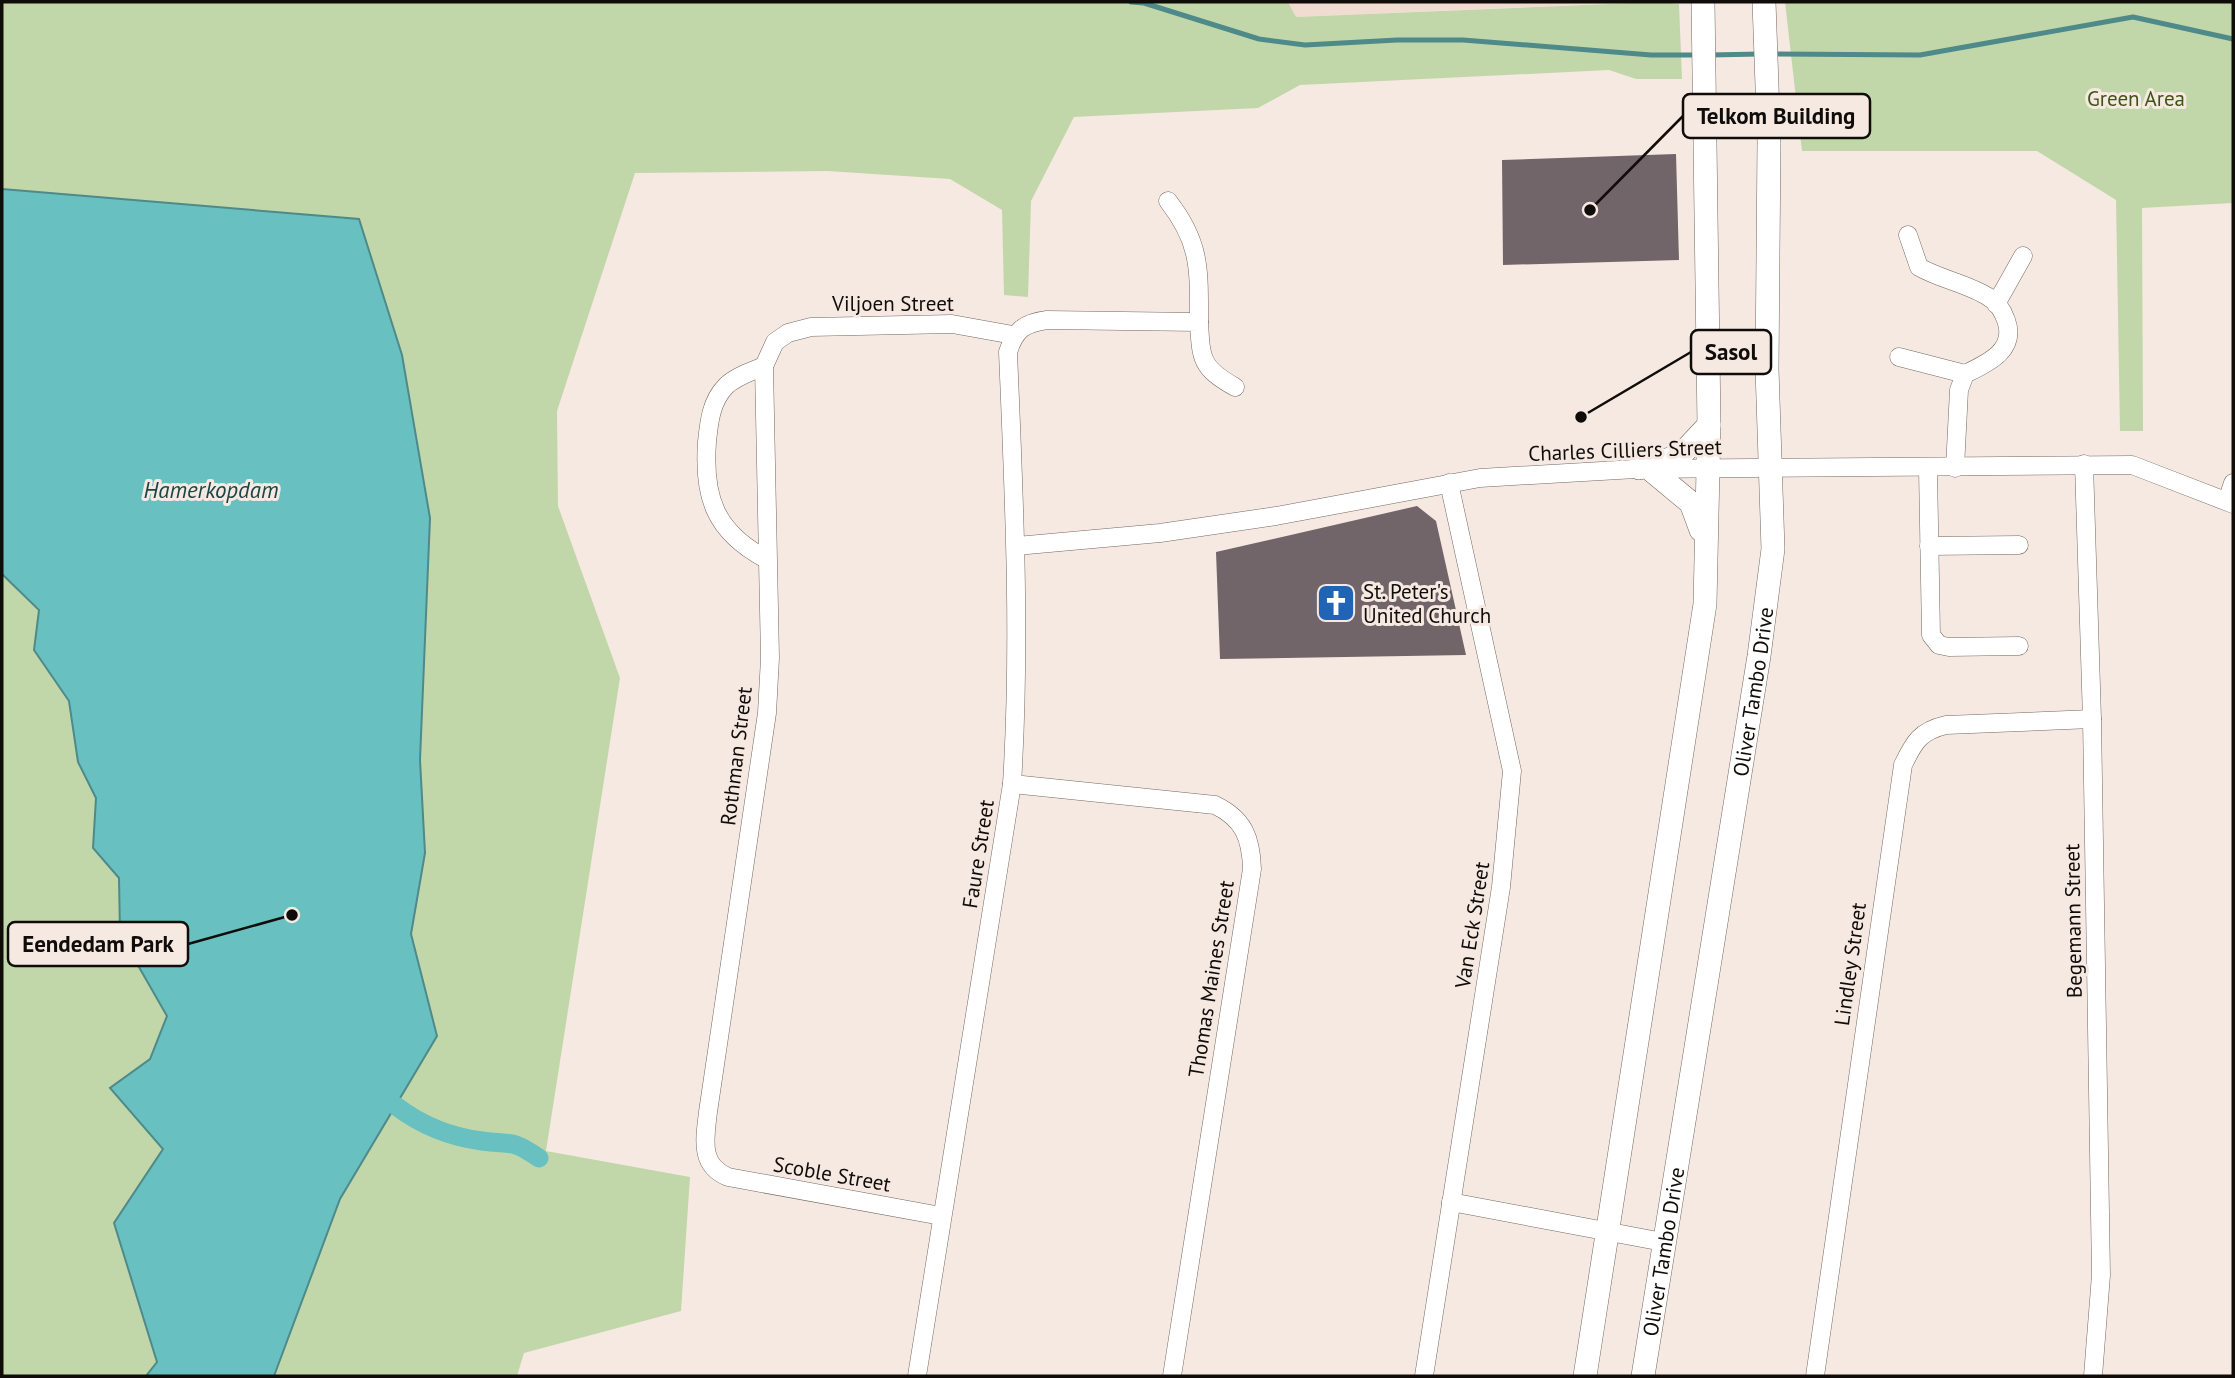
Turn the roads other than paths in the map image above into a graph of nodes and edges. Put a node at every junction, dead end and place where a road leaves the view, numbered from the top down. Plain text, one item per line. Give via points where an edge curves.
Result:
1 (1703, 2) edge
2 (1764, 2) edge
3 (1168, 201) dead end
4 (1908, 235) dead end
5 (2023, 256) dead end
6 (1996, 304) junction
7 (1199, 322) junction
8 (1013, 335) junction
9 (775, 342) joint
10 (1899, 357) dead end
11 (764, 366) junction
12 (1965, 374) junction
13 (1235, 387) dead end
14 (1709, 425) junction
15 (2084, 464) junction
16 (1955, 468) junction
17 (1643, 469) junction
18 (1928, 469) junction
19 (1707, 470) junction
20 (1772, 470) junction
21 (2233, 482) edge
22 (1449, 483) junction
23 (2230, 502) edge
24 (1016, 545) junction
25 (2018, 545) dead end
26 (1929, 546) junction
27 (766, 558) junction
28 (1706, 561) junction
29 (2019, 646) dead end
30 (2092, 719) junction
31 (1012, 784) junction
32 (717, 1172) joint
33 (1451, 1202) junction
34 (941, 1216) junction
35 (1606, 1232) junction
36 (1663, 1242) junction
37 (917, 1376) edge
38 (1172, 1376) edge
39 (1424, 1376) edge
40 (1585, 1376) edge
41 (1643, 1376) edge
42 (1815, 1376) edge
43 (2092, 1376) edge

1 - 14 street
2 - 20 street, Oliver Tambo Drive
3 - 7 street via 1194,242
4 - 6 street via 1919,267 1992,298
5 - 6 street
6 - 12 street via 2010,336 2004,350
7 - 8 street via 1047,320 1025,325
7 - 13 street via 1204,363 1216,377
8 - 9 street, Viljoen Street via 953,324 877,323 811,327
8 - 24 street, Faure Street via 1008,352
9 - 11 street, Rothman Street
10 - 12 street
11 - 27 street, Rothman Street
11 - 27 street via 736,378 715,401 706,462 708,488 723,523 741,546
12 - 16 street via 1959,390
14 - 17 street via 1680,456
14 - 19 street
15 - 16 street, Charles Cilliers Street
15 - 23 street, Charles Cilliers Street via 2132,465
15 - 30 street, Begemann Street
16 - 18 street, Charles Cilliers Street
17 - 19 street, Charles Cilliers Street
17 - 22 street, Charles Cilliers Street
17 - 28 street via 1691,503
18 - 20 street, Charles Cilliers Street
18 - 26 street
19 - 20 street, Charles Cilliers Street
19 - 28 street
20 - 36 street, Oliver Tambo Drive via 1773,549 1759,656
21 - 23 street
22 - 24 street, Charles Cilliers Street via 1160,533
22 - 33 street, Van Eck Street via 1512,771 1501,887
24 - 31 street, Faure Street
25 - 26 street
26 - 29 street via 1929,628 1935,642 1949,647
27 - 32 street, Rothman Street via 767,713 705,1138 706,1155
28 - 35 street via 1705,604
30 - 42 street, Lindley Street via 1929,729 1915,739 1903,765
30 - 43 street, Begemann Street via 2101,1275
31 - 34 street, Faure Street
31 - 38 street, Thomas Maines Street via 1215,805 1229,812 1248,834 1252,869
32 - 34 street, Scoble Street via 764,1185
33 - 35 street
33 - 39 street, Van Eck Street
34 - 37 street, Faure Street
35 - 36 street
35 - 40 street
36 - 41 street, Oliver Tambo Drive

